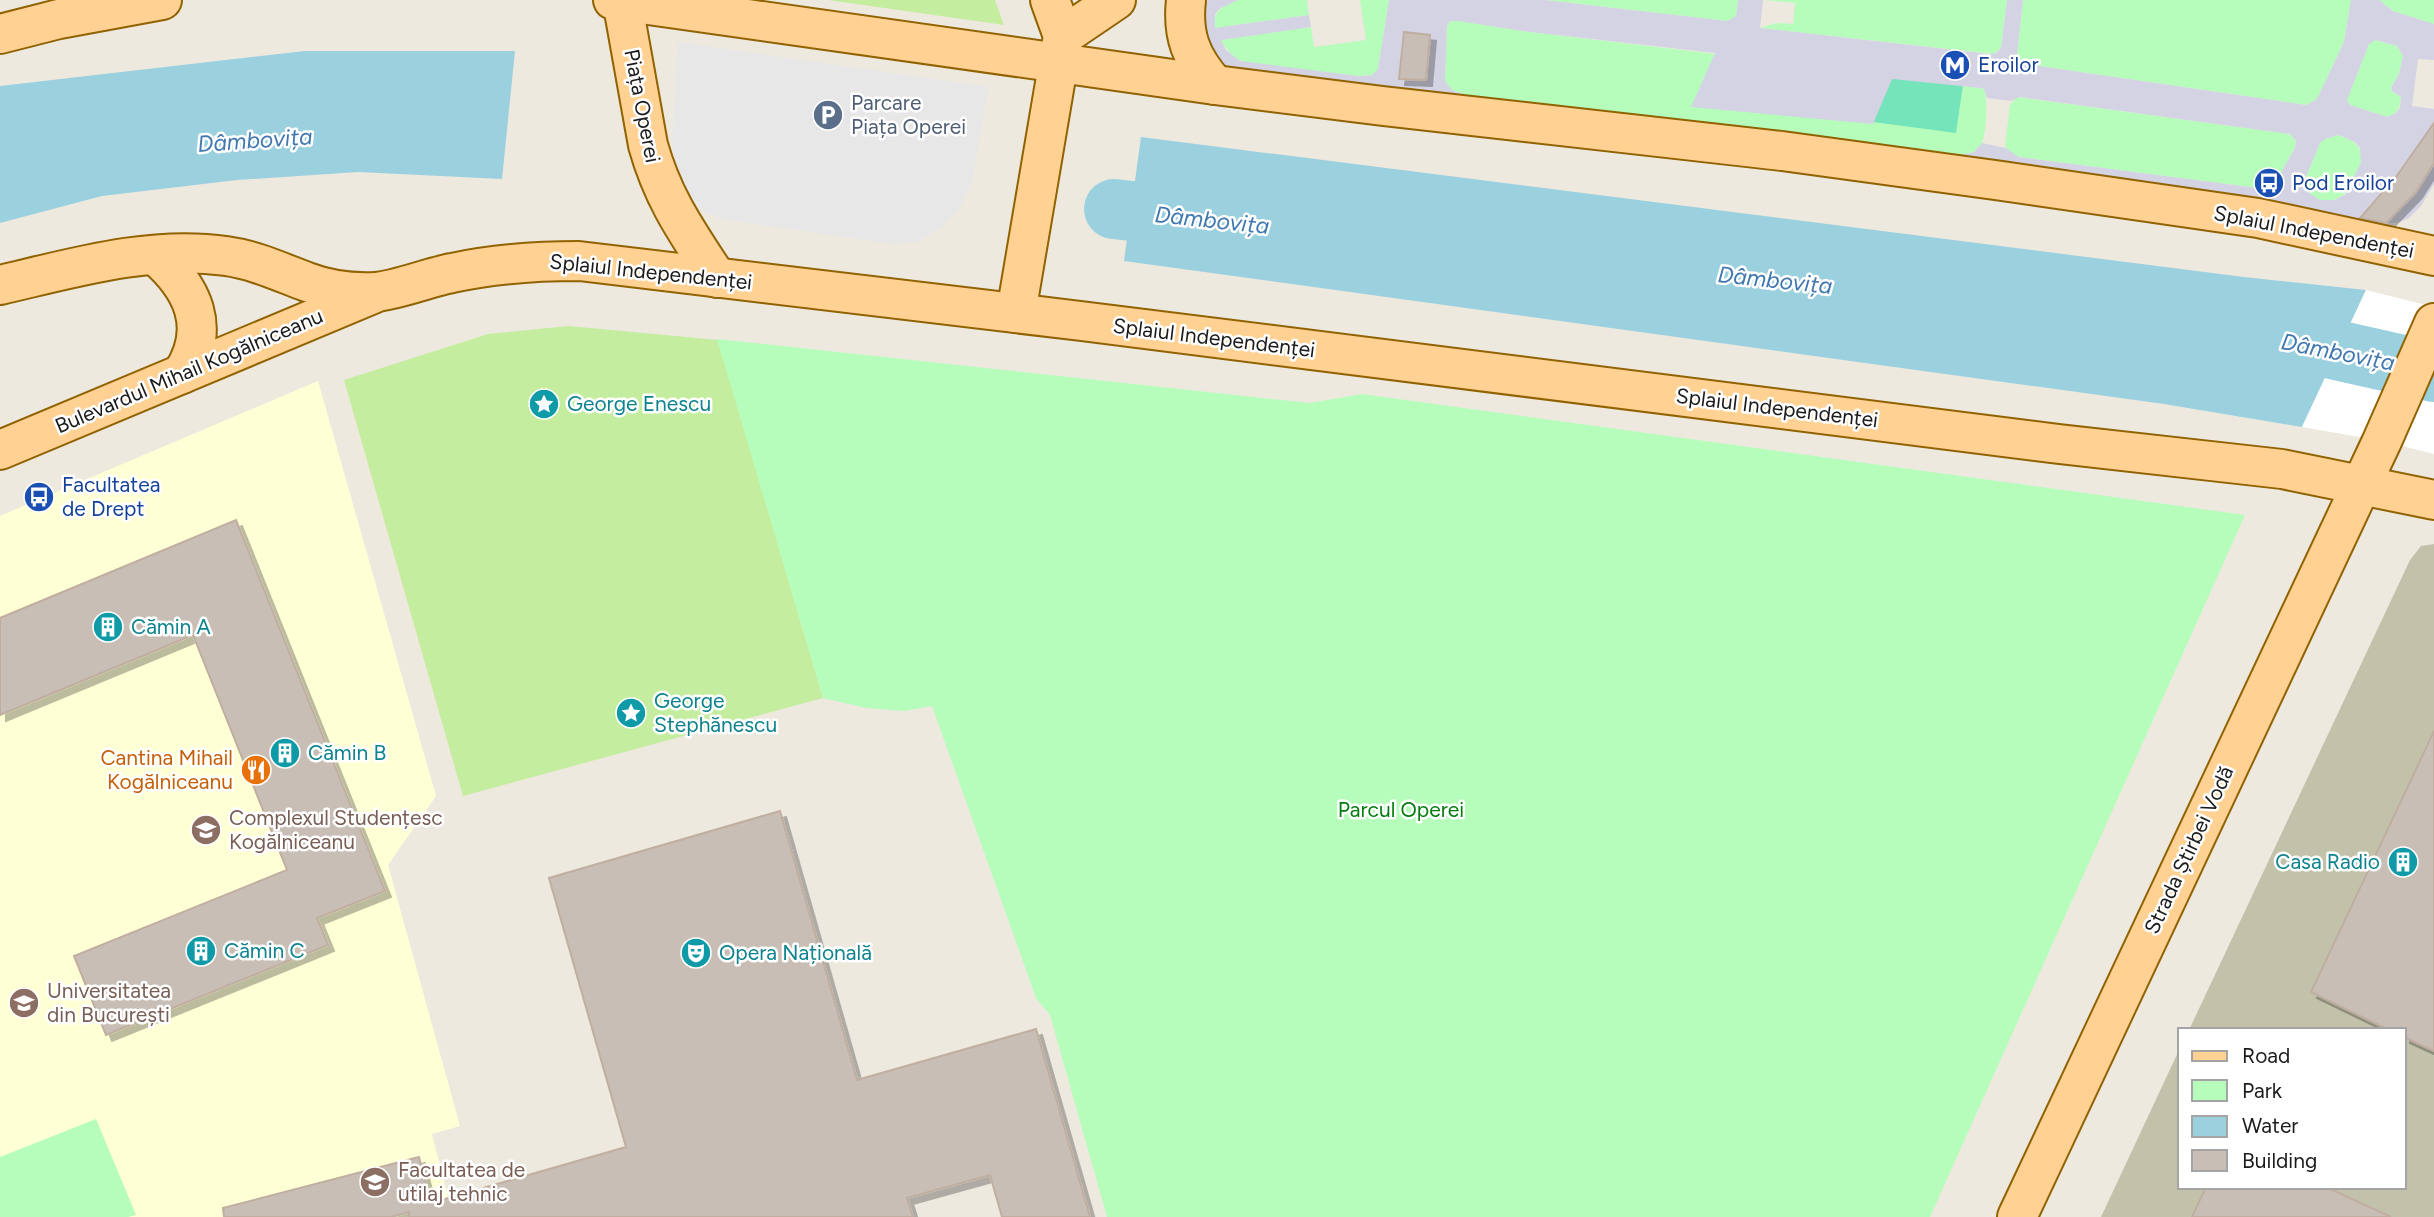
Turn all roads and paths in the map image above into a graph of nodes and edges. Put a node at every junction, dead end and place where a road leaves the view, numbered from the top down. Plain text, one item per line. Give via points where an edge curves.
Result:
1 (162, 0) edge
2 (619, 0) edge
3 (1050, 0) edge
4 (1116, 0) edge
5 (1186, 0) edge
6 (0, 34) edge
7 (1061, 50) junction
8 (1215, 85) junction
9 (155, 255) junction
10 (2434, 256) edge
11 (717, 278) junction
12 (0, 285) edge
13 (378, 292) junction
14 (1016, 313) junction
15 (2434, 323) edge
16 (183, 374) junction
17 (0, 450) edge
18 (2361, 484) junction
19 (2434, 500) edge
20 (2017, 1217) edge

1 - 6 main road
2 - 7 main road, Splaiul Independenței
2 - 11 main road, Piața Operei via 653,164 672,209
3 - 7 main road
4 - 7 main road
5 - 8 main road via 1188,45
7 - 8 main road, Splaiul Independenței
7 - 14 main road
8 - 10 main road, Splaiul Independenței via 1782,150 2258,218
9 - 12 main road, Splaiul Independenței
9 - 13 main road, Splaiul Independenței via 225,256 324,287
9 - 16 main road via 185,289 197,319 194,354
11 - 13 main road, Splaiul Independenței via 579,261 543,261 454,272
11 - 14 main road, Splaiul Independenței
13 - 16 main road, Bulevardul Mihail Kogălniceanu
14 - 18 main road, Splaiul Independenței via 2282,469
15 - 18 main road, Strada Știrbei Vodă
16 - 17 main road, Bulevardul Mihail Kogălniceanu
18 - 19 main road, Splaiul Independenței
18 - 20 main road, Strada Știrbei Vodă

